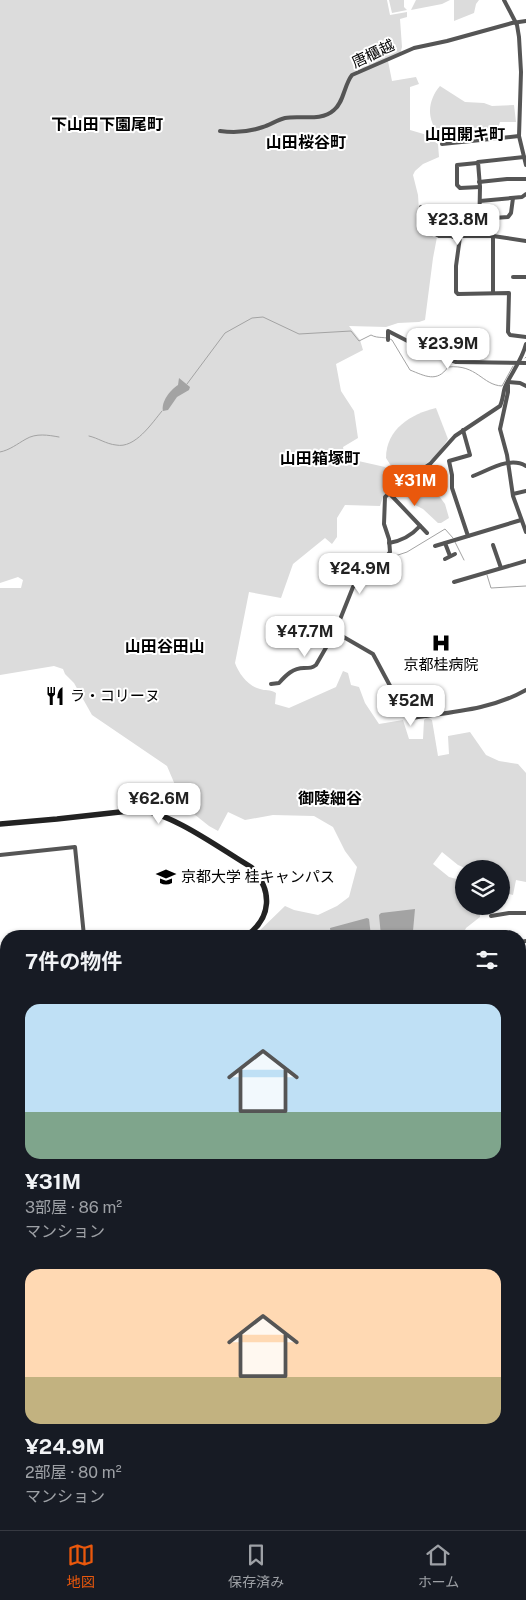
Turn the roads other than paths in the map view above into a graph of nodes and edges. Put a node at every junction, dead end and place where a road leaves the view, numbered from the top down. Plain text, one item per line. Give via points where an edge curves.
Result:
1 (504, 0) edge
2 (526, 21) edge
3 (515, 23) junction
4 (520, 86) junction
5 (526, 87) edge
6 (220, 131) dead end
7 (519, 136) junction
8 (442, 144) dead end
9 (524, 157) junction
10 (477, 164) junction
11 (526, 165) edge
12 (526, 179) edge
13 (480, 185) junction
14 (526, 194) edge
15 (513, 198) junction
16 (480, 201) junction
17 (420, 207) dead end
18 (452, 211) dead end
19 (479, 219) junction
20 (479, 235) junction
21 (493, 236) junction
22 (453, 237) junction
23 (460, 237) junction
24 (526, 241) edge
25 (513, 277) dead end
26 (526, 277) edge
27 (493, 293) junction
28 (526, 337) edge
29 (388, 338) dead end
30 (526, 344) edge
31 (519, 363) junction
32 (526, 363) edge
33 (508, 382) junction
34 (526, 386) edge
35 (463, 430) junction
36 (507, 463) junction
37 (526, 466) edge
38 (473, 476) dead end
39 (526, 491) edge
40 (389, 493) junction
41 (513, 494) junction
42 (521, 520) junction
43 (420, 526) junction
44 (526, 532) edge
45 (427, 534) dead end
46 (468, 536) junction
47 (445, 543) junction
48 (389, 544) junction
49 (435, 546) dead end
50 (493, 546) dead end
51 (455, 554) dead end
52 (450, 556) junction
53 (445, 559) dead end
54 (526, 561) edge
55 (501, 568) junction
56 (454, 582) dead end
57 (335, 632) junction
58 (271, 684) dead end
59 (526, 690) edge
60 (0, 824) edge
61 (0, 855) edge
62 (526, 913) edge
63 (491, 916) dead end
64 (83, 930) edge
65 (252, 930) edge

1 - 3 street
2 - 3 street, 唐櫃越
3 - 4 street via 520,48
3 - 6 street, 唐櫃越 via 414,48 352,75 335,110 319,116 283,118 261,128 237,133
4 - 5 street
4 - 7 street
7 - 8 street
7 - 9 street
9 - 10 street
9 - 11 street
10 - 13 street
10 - 13 street via 457,165 457,185 460,188
12 - 13 street
13 - 16 street
14 - 15 street
15 - 16 street
15 - 19 street via 508,217
16 - 19 street
17 - 22 street via 434,233
18 - 22 street
19 - 20 street
20 - 21 street
20 - 23 street
21 - 24 street
21 - 27 street
22 - 23 street
23 - 27 street via 456,292
25 - 26 street
27 - 28 street via 509,293 508,332
29 - 31 street via 388,331 456,362
30 - 31 street
31 - 32 street
31 - 33 street
33 - 34 street
33 - 35 street via 500,406
33 - 36 street via 500,429
35 - 40 street via 430,464
35 - 46 street via 470,455 449,461 452,488
36 - 37 street via 518,462
36 - 38 street
36 - 41 street
39 - 41 street
40 - 43 street
40 - 48 street via 385,497 384,524
41 - 42 street
42 - 44 street
42 - 46 street
43 - 45 street
43 - 48 street
46 - 47 street
47 - 49 street
47 - 52 street
48 - 57 street via 387,556 353,588
50 - 55 street
51 - 52 street
52 - 53 street
54 - 55 street
55 - 56 street
57 - 58 street via 316,665 297,669 279,683
57 - 59 street via 373,654 411,718 470,710
60 - 65 street via 138,810 168,818 251,867 260,877 266,888 266,912
61 - 64 street via 75,847
62 - 63 street

